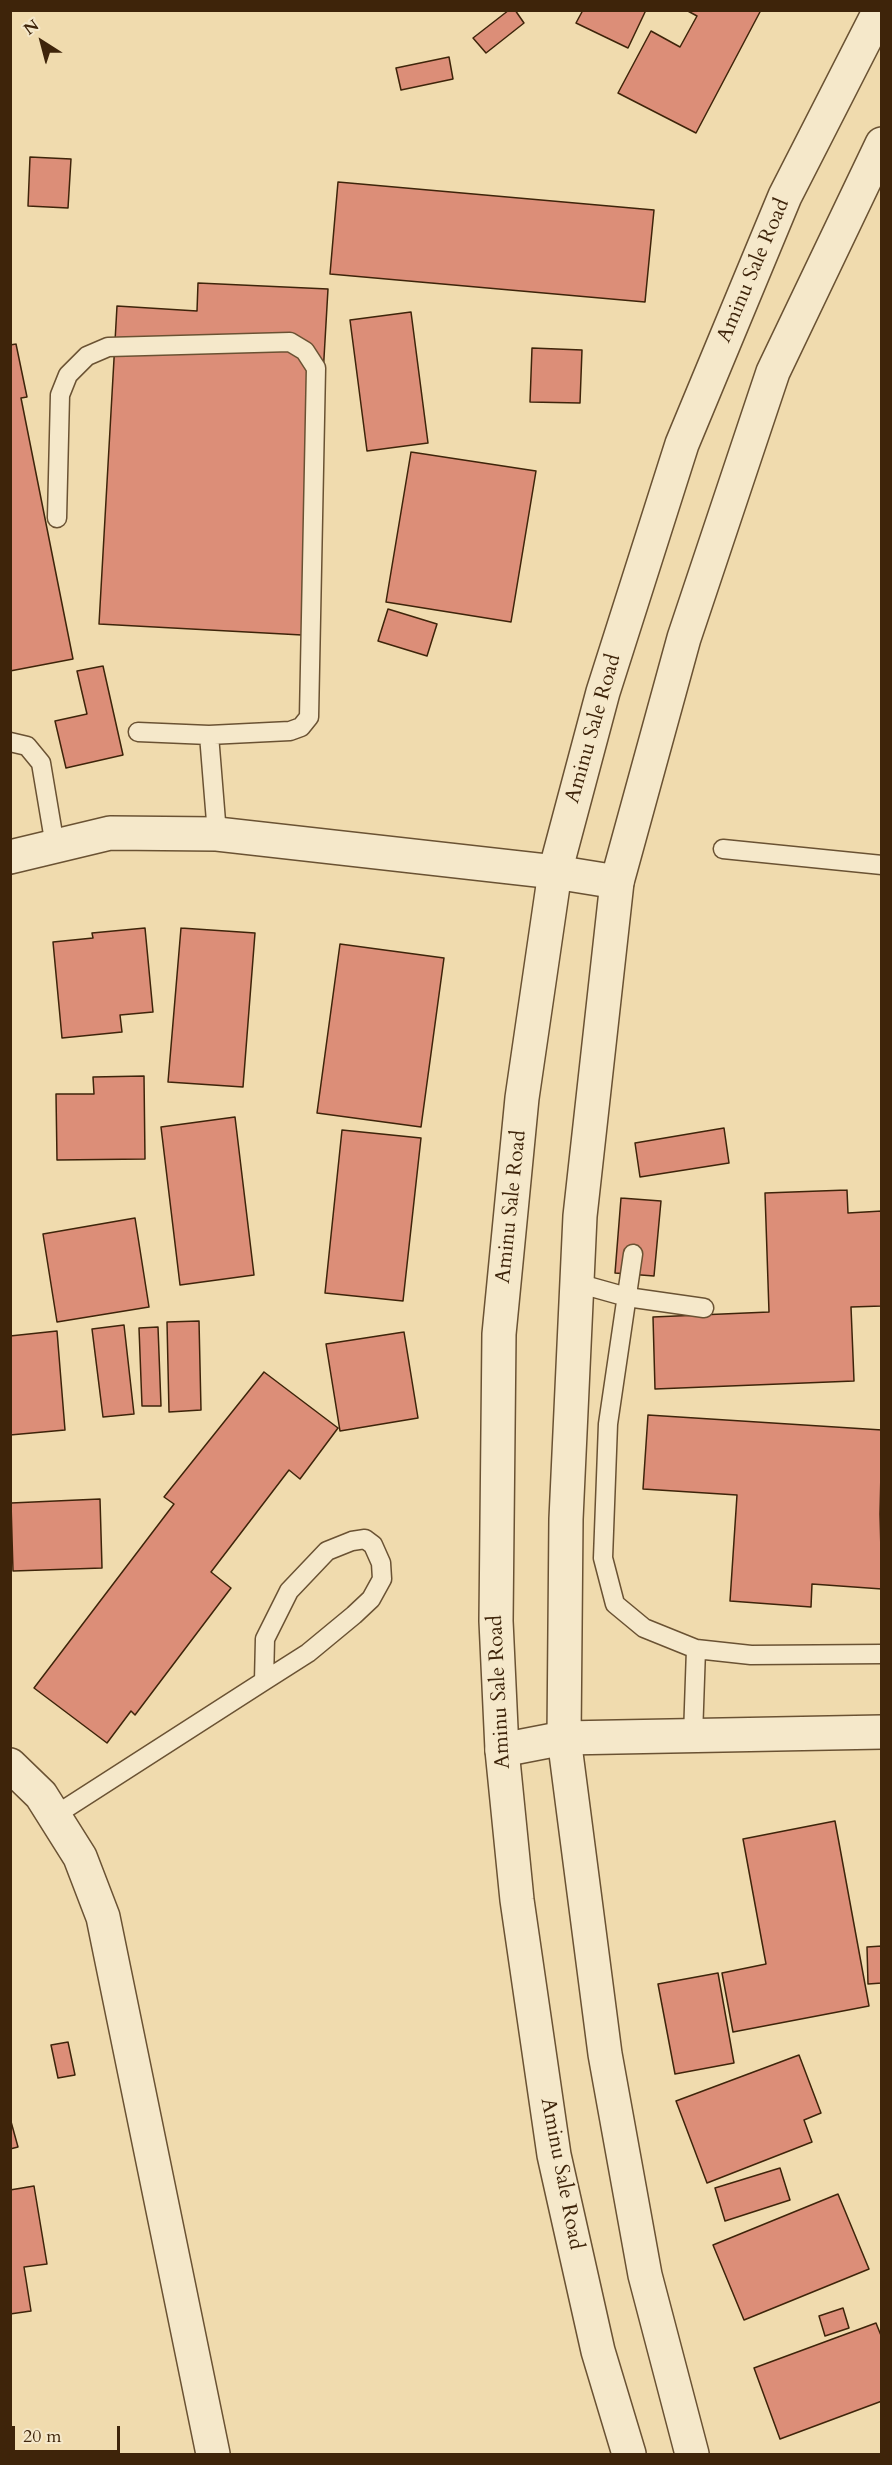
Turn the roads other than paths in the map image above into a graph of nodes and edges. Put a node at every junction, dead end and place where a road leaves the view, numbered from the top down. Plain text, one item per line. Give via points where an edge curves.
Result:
1 (880, 10) edge
2 (882, 144) edge
3 (57, 518) dead end
4 (138, 732) dead end
5 (209, 735) junction
6 (10, 742) edge
7 (217, 834) junction
8 (55, 846) junction
9 (723, 849) dead end
10 (10, 856) edge
11 (882, 865) edge
12 (555, 872) junction
13 (617, 882) junction
14 (633, 1254) dead end
15 (577, 1284) junction
16 (627, 1297) junction
17 (704, 1308) dead end
18 (696, 1649) junction
19 (882, 1654) edge
20 (264, 1681) junction
21 (882, 1732) edge
22 (693, 1736) junction
23 (564, 1738) junction
24 (502, 1750) junction
25 (10, 1765) edge
26 (54, 1816) junction
27 (213, 2454) edge
28 (629, 2454) edge
29 (692, 2454) edge

1 - 12 street, Aminu Sale Road via 785,196 682,444 603,692
2 - 13 street via 773,372 684,638
3 - 5 lane via 60,395 68,375 87,357 108,347 290,342 305,351 315,368 309,717 301,727 290,731
4 - 5 lane
5 - 7 lane
6 - 8 lane via 27,746 41,763
7 - 8 street via 111,833
7 - 12 street
8 - 10 street
9 - 11 lane
12 - 13 street
12 - 24 street, Aminu Sale Road via 522,1098 499,1334 496,1621
13 - 15 street via 580,1216
14 - 16 lane
15 - 16 lane
15 - 23 street via 566,1519
16 - 17 lane
16 - 18 lane via 608,1424 603,1558 615,1604 644,1628
18 - 19 lane via 751,1655
18 - 22 lane
20 - 20 lane via 265,1639 289,1591 327,1551 365,1539 373,1545 382,1578 371,1599 308,1653
20 - 26 lane
21 - 22 street
22 - 23 street
23 - 24 street
23 - 29 street via 606,2054 645,2275
24 - 28 street, Aminu Sale Road via 517,1900 554,2155 598,2351
25 - 26 street via 41,1795
26 - 27 street via 80,1857 103,1917

